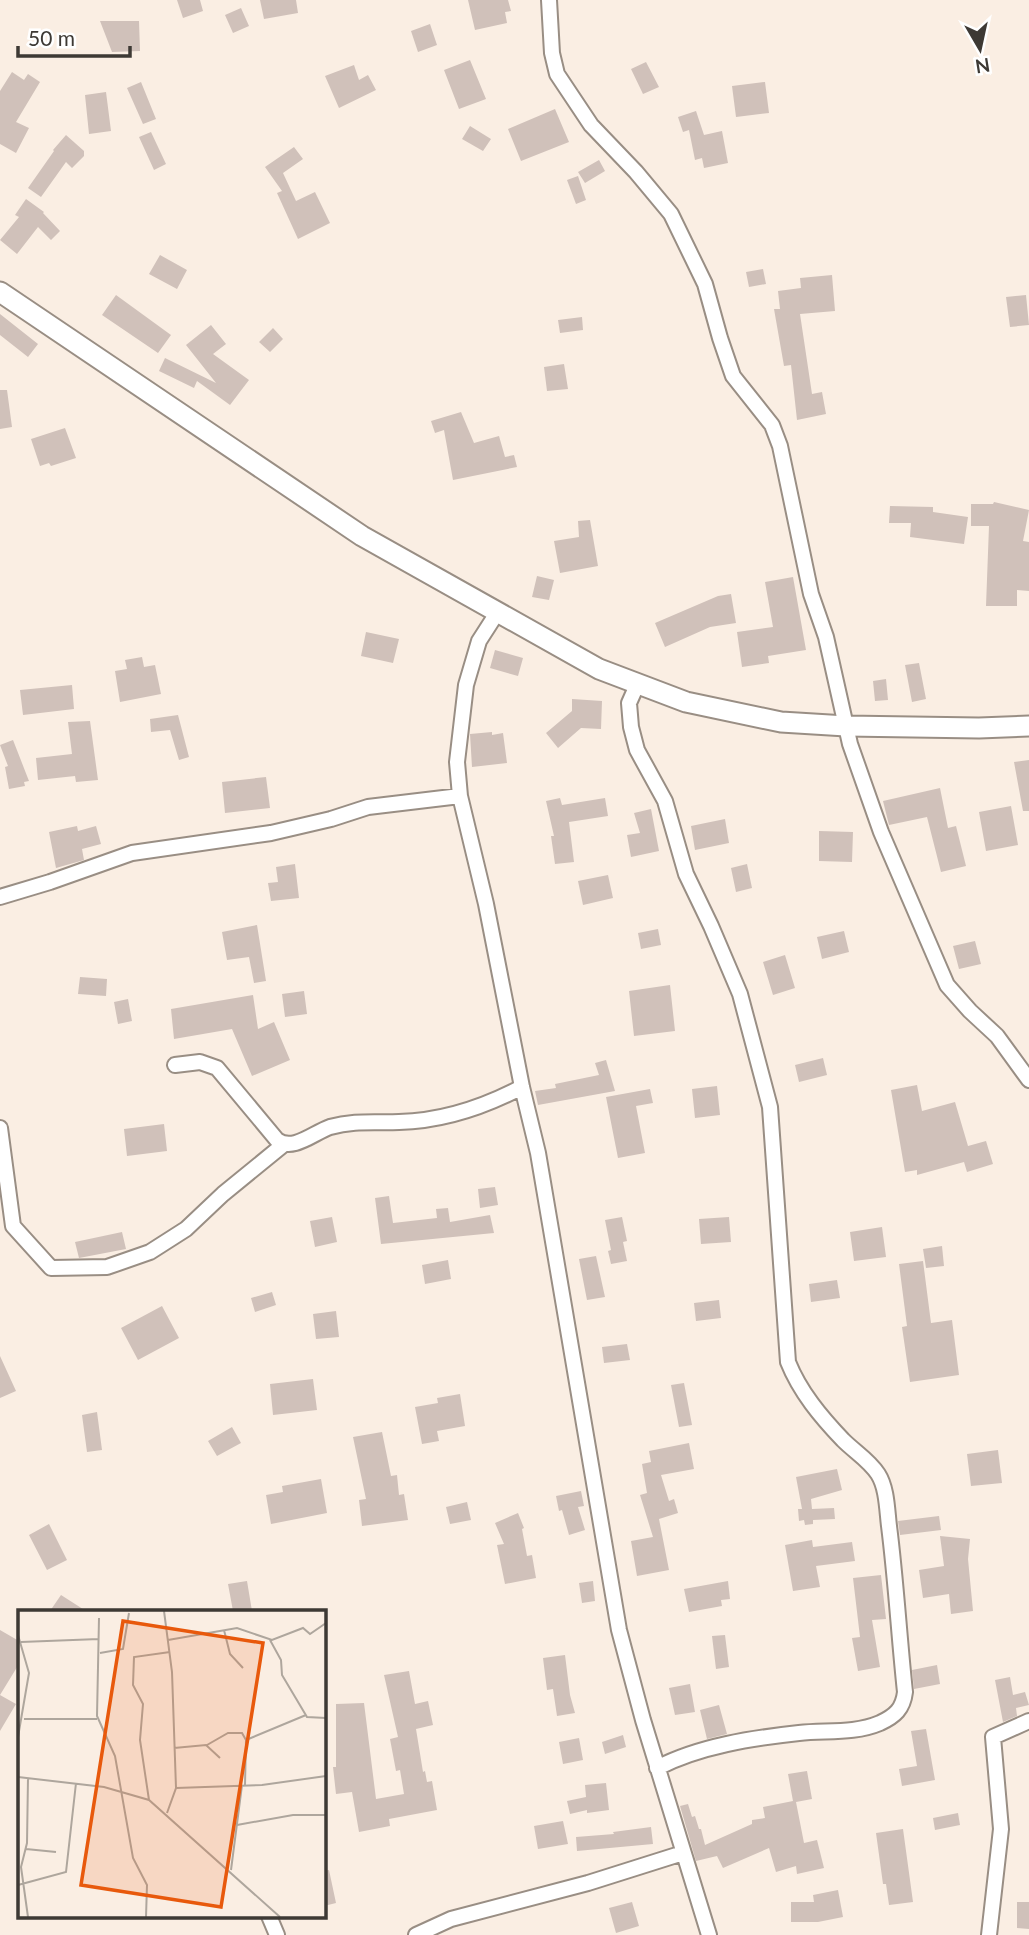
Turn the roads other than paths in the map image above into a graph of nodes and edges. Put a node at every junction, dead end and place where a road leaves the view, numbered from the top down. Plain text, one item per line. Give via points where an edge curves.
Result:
1 (549, 0) edge
2 (0, 292) edge
3 (497, 613) junction
4 (637, 685) junction
5 (846, 726) junction
6 (1029, 726) edge
7 (460, 796) junction
8 (0, 897) edge
9 (175, 1065) dead end
10 (1029, 1080) edge
11 (522, 1087) junction
12 (0, 1128) edge
13 (283, 1144) junction
14 (6, 1228) edge
15 (1029, 1721) edge
16 (657, 1768) junction
17 (682, 1853) junction
18 (270, 1918) edge
19 (277, 1935) edge
20 (416, 1935) edge
21 (709, 1935) edge
22 (989, 1935) edge

1 - 5 street via 556,74 591,125 671,214 705,284 733,376 772,425
2 - 3 main road via 362,536
3 - 4 main road
3 - 7 street via 479,641 466,685 457,762
4 - 5 main road via 740,715
4 - 16 street via 629,703 637,750 665,801 686,874 740,994 770,1107 788,1362 806,1396 844,1441 869,1462 884,1491 905,1692 899,1712 877,1724 725,1746
5 - 6 main road
5 - 10 street via 881,832 947,985 997,1036
7 - 8 street via 378,805 271,832 132,853
7 - 11 street
9 - 13 street via 200,1062 217,1068
11 - 13 street via 494,1102 450,1115 345,1123
11 - 16 street via 550,1219 620,1630
12 - 14 street
13 - 14 street via 186,1229 150,1252 107,1267 51,1268
15 - 22 street via 993,1737 1001,1829
16 - 17 street
17 - 20 street via 451,1919
17 - 21 street
18 - 19 street

